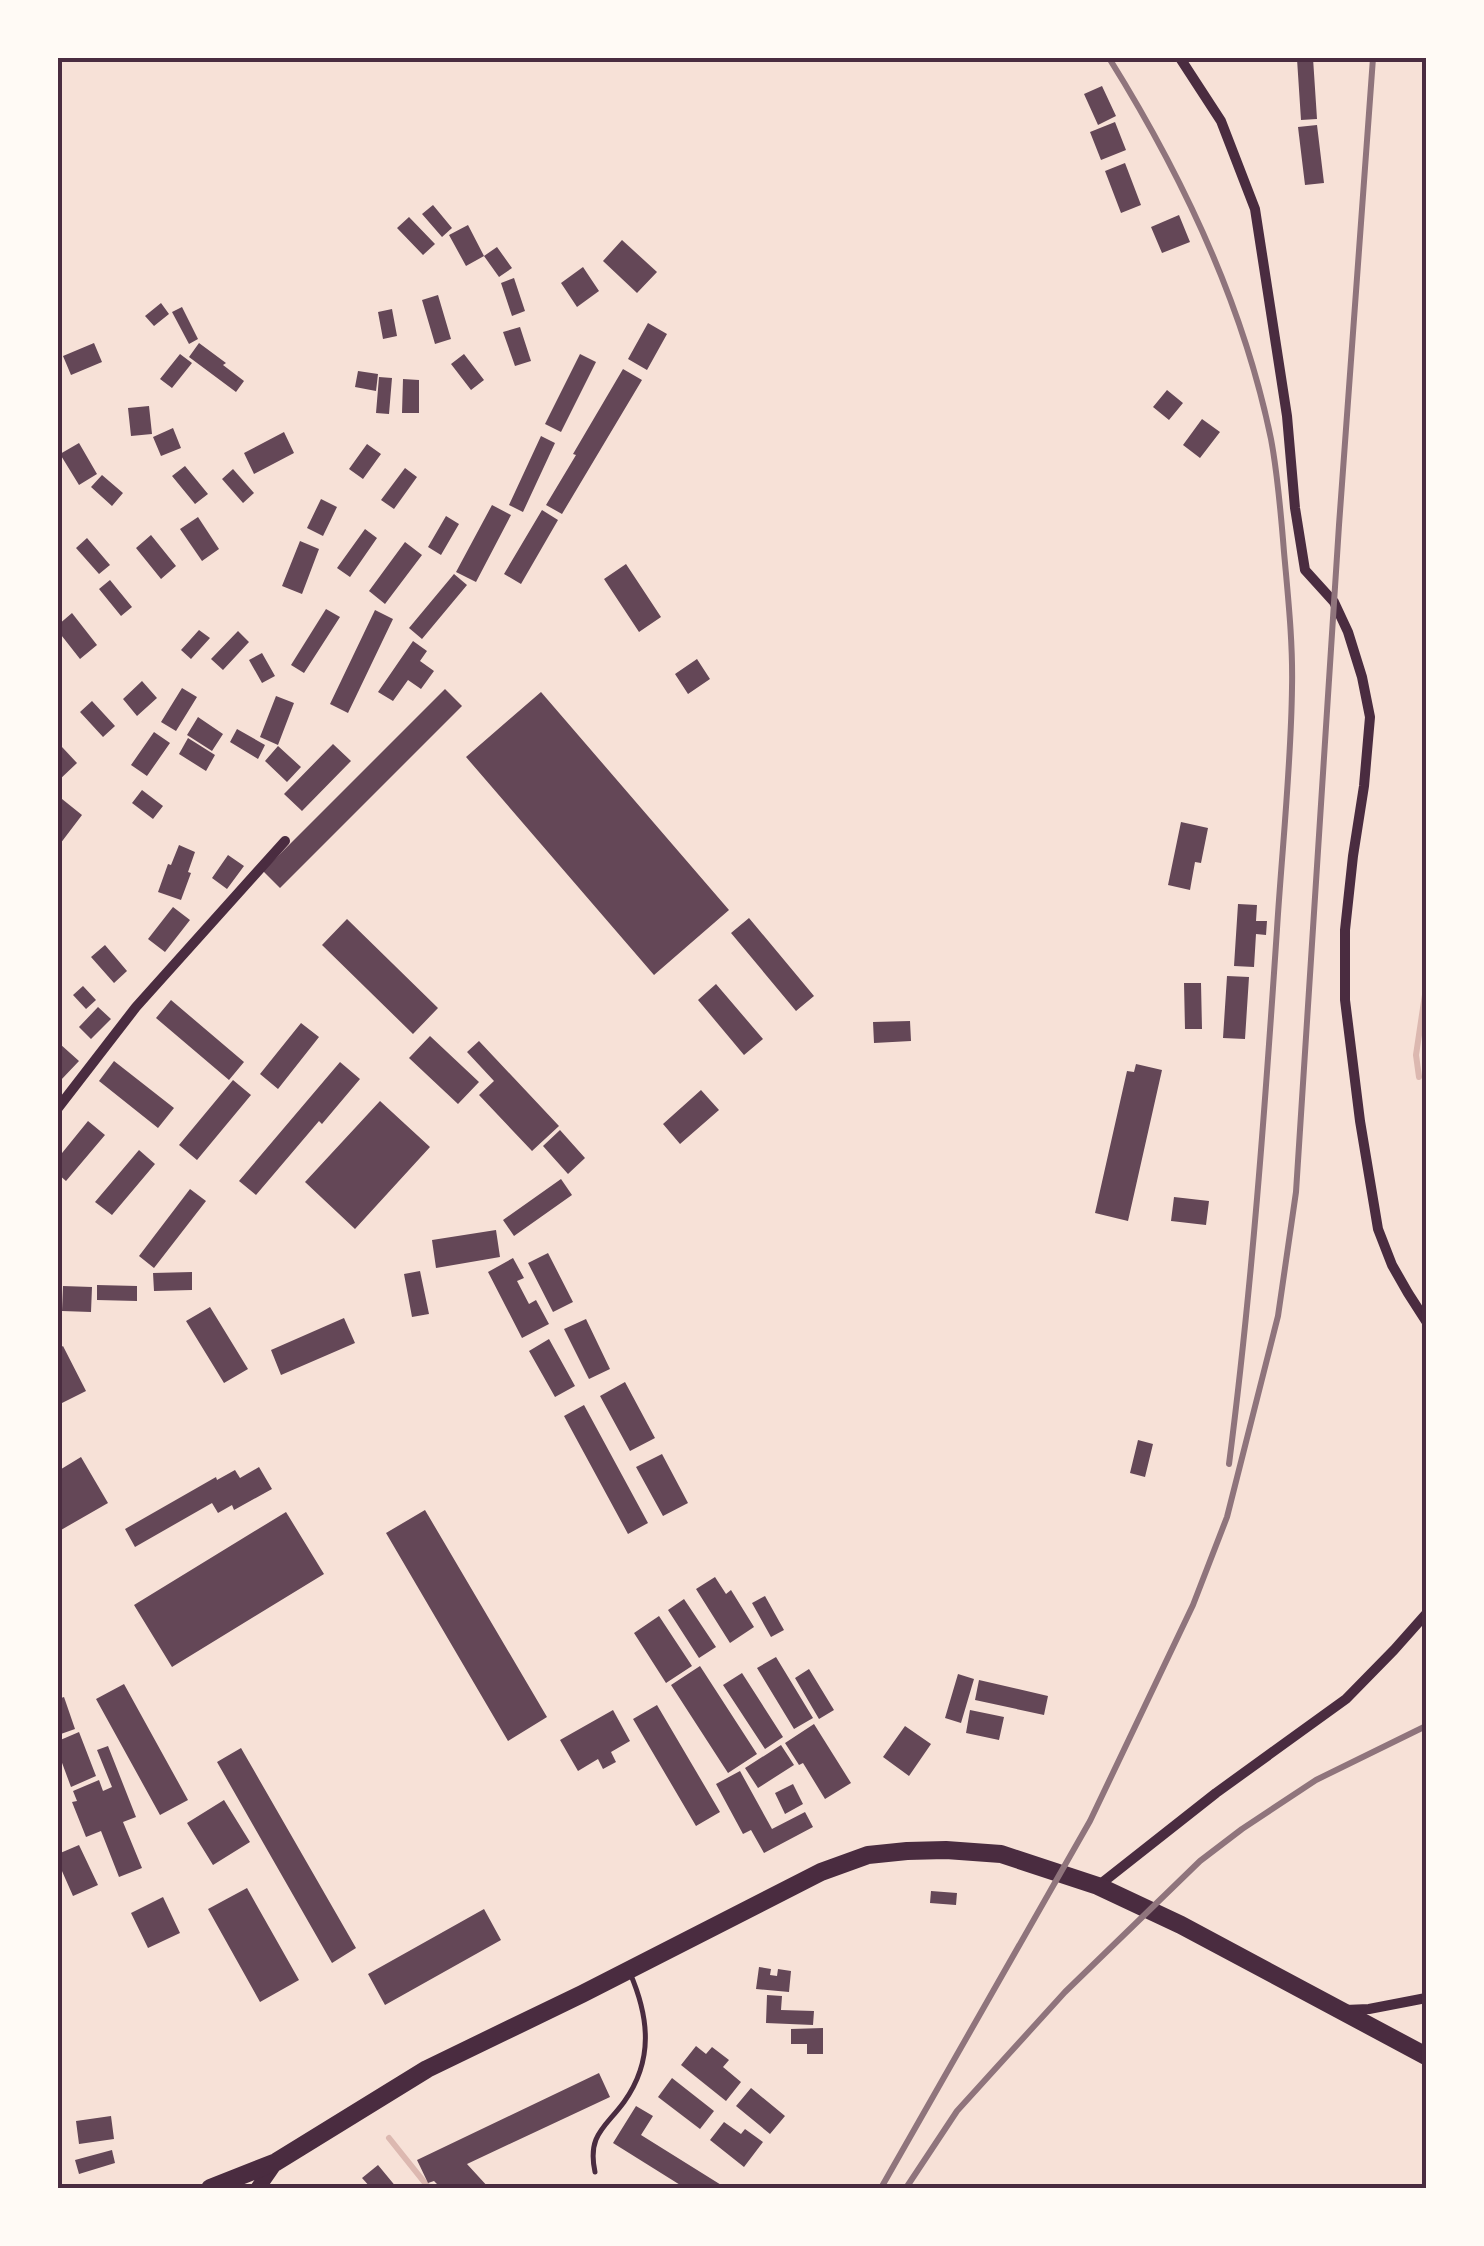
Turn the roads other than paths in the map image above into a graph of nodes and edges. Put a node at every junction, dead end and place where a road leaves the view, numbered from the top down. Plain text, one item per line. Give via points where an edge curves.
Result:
1 (1180, 58) edge
2 (285, 841) dead end
3 (58, 1108) edge
4 (1426, 1321) edge
5 (1426, 1614) edge
6 (1098, 1886) junction
7 (629, 1970) junction
8 (1426, 1998) edge
9 (1339, 2010) junction
10 (1426, 2056) edge
11 (276, 2162) junction
12 (595, 2172) dead end
13 (210, 2188) edge
14 (258, 2188) edge

1 - 4 street via 1221,121 1255,209 1305,570 1334,602 1348,632 1370,717 1345,930 1345,1000 1378,1229
2 - 3 street via 136,1007
5 - 6 street via 1346,1698
6 - 7 main road via 1001,1854 868,1855 821,1872
6 - 9 main road
7 - 11 main road via 427,2069
7 - 12 lane via 645,2019 643,2061 635,2085 593,2143
8 - 9 street
9 - 10 main road
11 - 13 main road
11 - 14 main road

